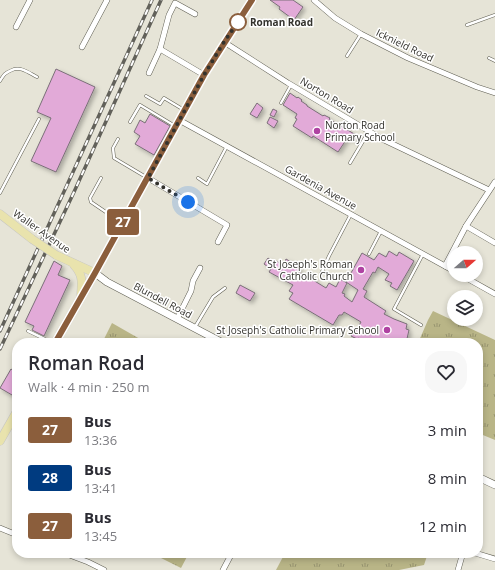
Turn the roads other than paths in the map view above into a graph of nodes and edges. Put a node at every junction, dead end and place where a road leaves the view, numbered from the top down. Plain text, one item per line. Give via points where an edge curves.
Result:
1 (30, 0) edge
2 (107, 0) edge
3 (252, 0) edge
4 (314, 0) edge
5 (195, 14) dead end
6 (495, 15) edge
7 (467, 25) dead end
8 (16, 27) dead end
9 (361, 34) junction
10 (224, 42) junction
11 (82, 47) dead end
12 (160, 49) junction
13 (347, 56) dead end
14 (489, 58) dead end
15 (495, 60) edge
16 (149, 73) dead end
17 (204, 75) junction
18 (37, 77) dead end
19 (0, 81) edge
20 (291, 84) junction
21 (495, 93) edge
22 (146, 96) dead end
23 (281, 103) dead end
24 (184, 110) junction
25 (40, 118) dead end
26 (130, 122) dead end
27 (178, 123) junction
28 (369, 131) junction
29 (118, 139) dead end
30 (227, 145) junction
31 (350, 163) dead end
32 (101, 178) dead end
33 (148, 178) junction
34 (198, 178) dead end
35 (495, 182) edge
36 (489, 190) junction
37 (0, 193) edge
38 (0, 214) edge
39 (352, 214) junction
40 (123, 223) junction
41 (466, 226) junction
42 (381, 230) junction
43 (218, 242) dead end
44 (495, 243) edge
45 (369, 254) dead end
46 (424, 254) junction
47 (72, 264) junction
48 (445, 266) joint
49 (200, 268) dead end
50 (95, 273) junction
51 (321, 274) dead end
52 (474, 282) edge
53 (225, 288) dead end
54 (495, 294) edge
55 (81, 297) junction
56 (178, 319) junction
57 (421, 325) dead end
58 (195, 328) junction
59 (28, 331) dead end
60 (43, 338) edge
61 (57, 338) edge
62 (214, 338) edge
63 (12, 420) edge
64 (0, 441) edge
65 (483, 479) edge
66 (495, 484) edge
67 (0, 528) edge
68 (12, 533) edge
69 (483, 555) edge
70 (77, 558) edge
71 (229, 558) edge
72 (461, 558) edge
73 (495, 559) edge
74 (104, 570) edge
75 (223, 570) edge
76 (458, 570) edge

1 - 8 street
2 - 11 street
3 - 10 main road
4 - 9 street, Icknield Road via 335,18
5 - 12 street via 175,3
6 - 7 lane
9 - 13 lane
9 - 21 street, Icknield Road via 408,58
10 - 17 main road
10 - 20 street, Norton Road
12 - 16 street
12 - 17 street
14 - 15 lane
17 - 24 main road
18 - 19 lane via 17,68 4,73
20 - 23 lane
20 - 28 street, Norton Road
22 - 24 lane via 160,104 164,98
24 - 27 main road
25 - 37 lane
26 - 27 lane via 140,105
27 - 30 street, Gardenia Avenue
27 - 33 main road
28 - 31 lane
28 - 36 street, Norton Road
29 - 33 lane via 113,148 114,158
30 - 34 lane via 207,184
30 - 39 street, Gardenia Avenue
32 - 40 lane via 90,198 91,202
33 - 40 main road
33 - 43 street via 228,226
35 - 36 street
36 - 41 street
38 - 47 main road, Waller Avenue, bridge via 32,239
39 - 42 street, Gardenia Avenue
39 - 51 lane
40 - 50 main road
41 - 44 street
41 - 48 street
42 - 45 lane
42 - 46 street, Gardenia Avenue
46 - 48 street, Gardenia Avenue
46 - 57 lane via 394,309
47 - 50 main road, Waller Avenue
47 - 55 main road via 82,277
49 - 56 street
50 - 55 main road
50 - 56 main road, Blundell Road via 107,282
52 - 54 street
53 - 58 lane via 213,297
55 - 61 main road
56 - 58 main road, Blundell Road
58 - 62 main road, Blundell Road
59 - 60 lane
63 - 64 main road
65 - 66 main road
67 - 68 street
69 - 73 street
70 - 74 street
71 - 75 street
72 - 76 street

